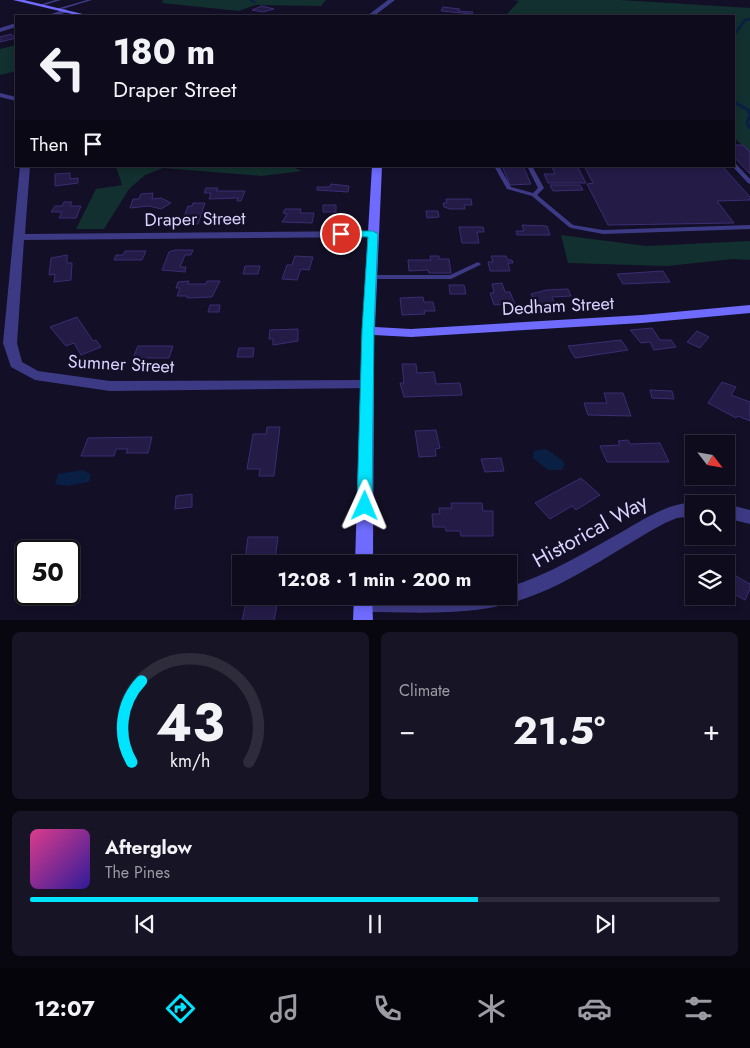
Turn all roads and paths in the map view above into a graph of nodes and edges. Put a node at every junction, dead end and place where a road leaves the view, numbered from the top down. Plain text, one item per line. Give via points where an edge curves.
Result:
1 (16, 0) edge
2 (60, 0) edge
3 (90, 0) edge
4 (392, 0) edge
5 (41, 5) junction
6 (58, 9) junction
7 (68, 14) edge
8 (83, 15) edge
9 (371, 15) edge
10 (15, 25) edge
11 (0, 30) edge
12 (0, 95) edge
13 (15, 99) edge
14 (735, 166) edge
15 (25, 167) edge
16 (377, 167) edge
17 (497, 167) edge
18 (529, 167) edge
19 (750, 182) edge
20 (534, 195) junction
21 (750, 227) edge
22 (373, 234) junction
23 (18, 237) junction
24 (478, 264) dead end
25 (370, 277) junction
26 (750, 309) edge
27 (368, 330) junction
28 (367, 385) junction
29 (685, 508) edge
30 (735, 513) edge
31 (750, 517) edge
32 (364, 555) edge
33 (517, 593) edge
34 (405, 605) edge
35 (363, 607) edge

1 - 5 main road
2 - 5 lane
3 - 6 lane
4 - 9 street
5 - 6 main road
6 - 7 main road
7 - 8 main road
10 - 11 street
12 - 13 street
14 - 19 lane
15 - 23 street, Sumner Street
16 - 22 main road
17 - 20 lane via 509,188
18 - 20 lane via 541,188
20 - 21 lane via 571,226 603,232
22 - 23 street, Draper Street
22 - 25 main road
23 - 28 street, Sumner Street via 10,343 16,364 35,375 110,386
24 - 25 lane via 451,277
25 - 27 main road
26 - 27 main road, Dedham Street via 411,333
27 - 28 main road
28 - 32 main road
29 - 33 street, Historical Way via 662,517 534,588
30 - 31 street
34 - 35 street, Historical Way

